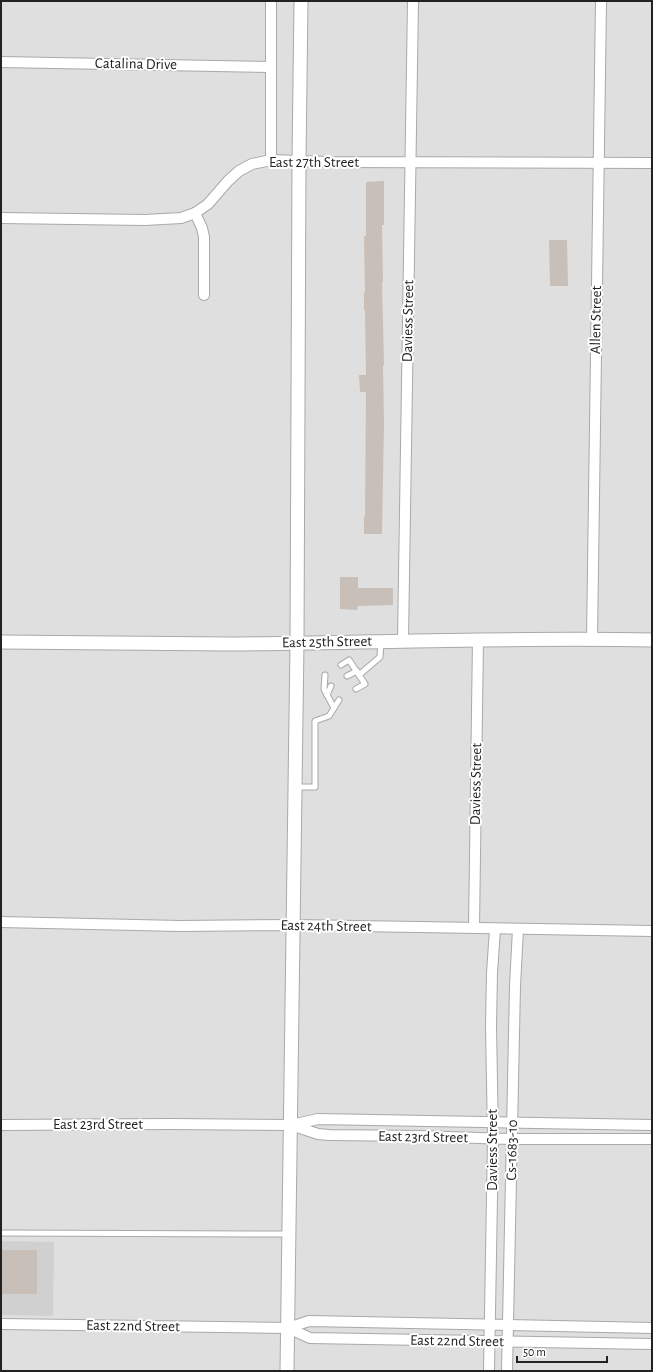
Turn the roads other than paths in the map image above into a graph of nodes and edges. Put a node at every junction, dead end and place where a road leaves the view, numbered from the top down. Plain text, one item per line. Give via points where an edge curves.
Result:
1 (271, 1) edge
2 (302, 1) edge
3 (413, 1) edge
4 (601, 1) edge
5 (1, 62) edge
6 (271, 67) junction
7 (271, 160) junction
8 (299, 160) junction
9 (411, 162) junction
10 (598, 163) junction
11 (652, 163) edge
12 (195, 213) junction
13 (1, 218) edge
14 (204, 295) dead end
15 (478, 639) junction
16 (592, 639) junction
17 (403, 640) junction
18 (652, 640) edge
19 (381, 641) junction
20 (1, 642) edge
21 (297, 643) junction
22 (341, 665) dead end
23 (358, 673) junction
24 (325, 675) dead end
25 (347, 676) dead end
26 (331, 686) dead end
27 (356, 689) dead end
28 (327, 695) junction
29 (338, 700) dead end
30 (334, 708) junction
31 (295, 787) junction
32 (1, 922) edge
33 (294, 925) junction
34 (474, 928) junction
35 (495, 929) junction
36 (518, 930) junction
37 (652, 931) edge
38 (492, 1121) junction
39 (513, 1122) junction
40 (1, 1125) edge
41 (291, 1125) junction
42 (652, 1125) edge
43 (493, 1138) junction
44 (512, 1139) junction
45 (652, 1139) edge
46 (1, 1233) edge
47 (290, 1234) junction
48 (1, 1324) edge
49 (490, 1325) junction
50 (507, 1325) junction
51 (288, 1328) junction
52 (652, 1328) edge
53 (490, 1342) junction
54 (507, 1342) junction
55 (652, 1344) edge
56 (287, 1371) edge
57 (490, 1371) edge
58 (506, 1371) edge

1 - 6 street
2 - 8 street
3 - 9 street, Daviess Street
4 - 10 street, Allen Street
5 - 6 street, Catalina Drive
6 - 7 street
7 - 8 street, East 27th Street
7 - 12 street, East 27th Street via 252,164 239,171 208,204
8 - 9 street, East 27th Street
8 - 21 street
9 - 10 street, East 27th Street
9 - 17 street, Daviess Street
10 - 11 street, East 27th Street
10 - 16 street, Allen Street
12 - 13 street, East 27th Street via 181,218 145,220
12 - 14 street via 204,237
15 - 16 street, East 25th Street
15 - 17 street, East 25th Street
15 - 34 street, Daviess Street
16 - 18 street, East 25th Street
17 - 19 street, East 25th Street
19 - 21 street, East 25th Street
19 - 23 lane via 380,657
20 - 21 street, East 25th Street
21 - 31 street
22 - 23 lane via 349,660
23 - 25 lane
23 - 27 lane via 365,684
24 - 28 lane via 324,689
26 - 28 lane
28 - 30 lane
29 - 30 lane
30 - 31 lane via 329,716 315,721 315,787
31 - 33 street
32 - 33 street, East 24th Street
33 - 34 street, East 24th Street
33 - 41 street
34 - 35 street, East 24th Street
35 - 36 street, East 24th Street
35 - 38 street, Daviess Street via 491,1026
36 - 37 street, East 24th Street
36 - 39 street, Cs-1683-10
38 - 39 street, East 23rd Street
38 - 41 street, East 23rd Street via 318,1119
38 - 43 street, Daviess Street
39 - 42 street, East 23rd Street
39 - 44 street, Cs-1683-10
40 - 41 street, East 23rd Street
41 - 43 street, East 23rd Street via 329,1135
41 - 47 street
43 - 44 street, East 23rd Street
43 - 49 street, Daviess Street
44 - 45 street, East 23rd Street
44 - 50 street, Cs-1683-10
46 - 47 lane
47 - 51 street
48 - 51 street, East 22nd Street
49 - 50 street, East 22nd Street
49 - 51 street, East 22nd Street via 309,1321
49 - 53 street, Daviess Street
50 - 52 street, East 22nd Street
50 - 54 street, Cs-1683-10
51 - 53 street, East 22nd Street via 310,1338
51 - 56 street
53 - 54 street, East 22nd Street
53 - 57 street, Daviess Street
54 - 55 street, East 22nd Street
54 - 58 street, Cs-1683-10

